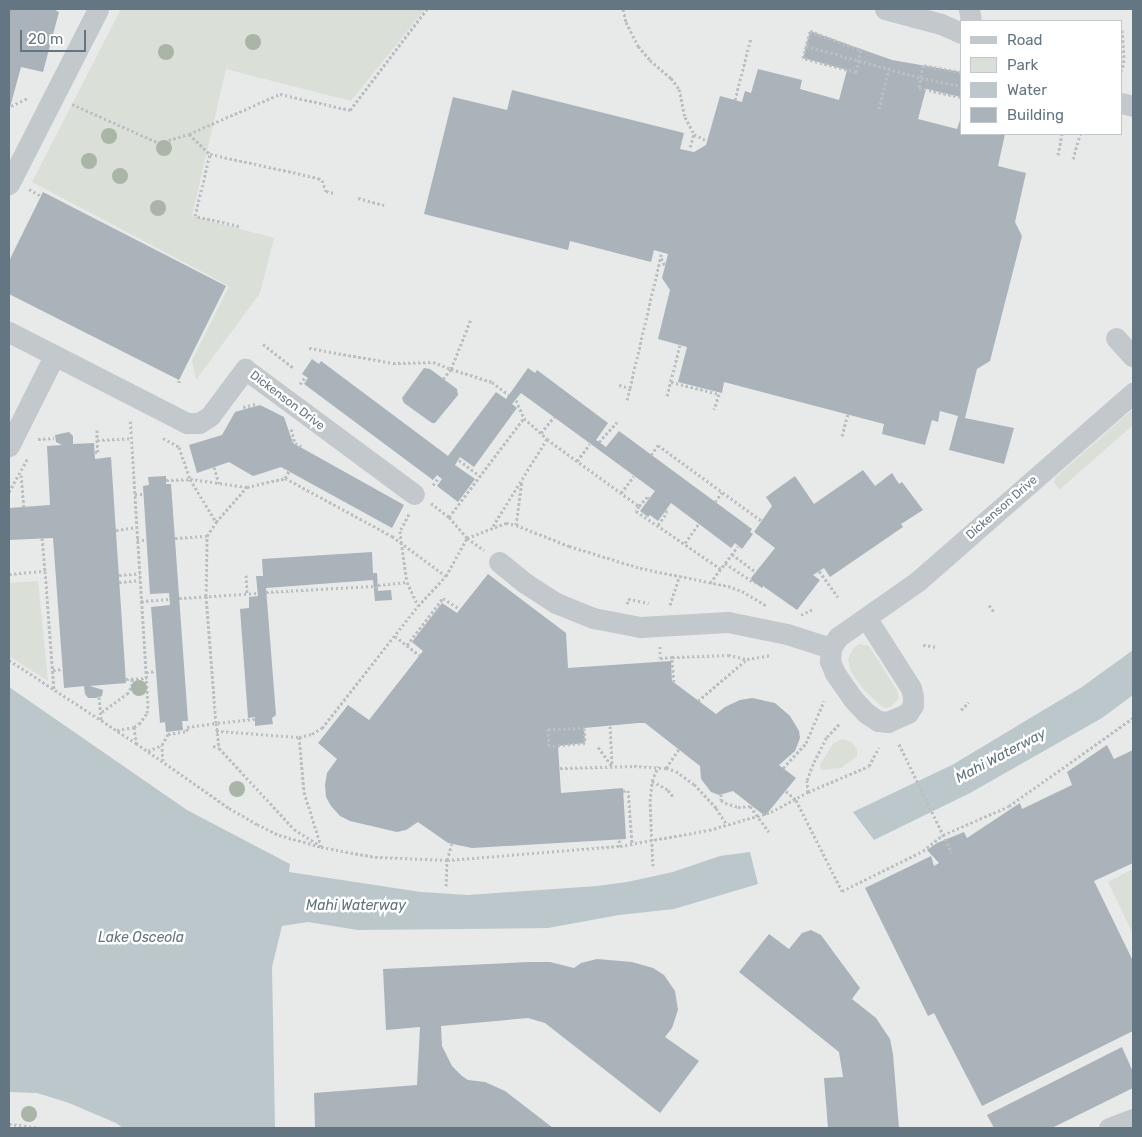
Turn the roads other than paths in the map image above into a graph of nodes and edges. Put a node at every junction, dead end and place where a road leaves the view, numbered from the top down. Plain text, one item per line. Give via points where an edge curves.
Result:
1 (98, 9) edge
2 (885, 9) edge
3 (960, 33) edge
4 (9, 184) edge
5 (9, 332) edge
6 (1116, 338) dead end
7 (54, 356) junction
8 (1133, 357) edge
9 (1133, 393) edge
10 (9, 446) edge
11 (416, 502) road end
12 (499, 562) dead end
13 (867, 619) junction
14 (831, 648) junction
15 (1133, 1119) edge
16 (1109, 1128) edge

1 - 4 street
2 - 3 street
5 - 7 street, Dickenson Drive
6 - 8 street
7 - 10 street
7 - 11 street, Dickenson Drive via 188,423 199,423 210,416 245,369
9 - 13 street, Dickenson Drive via 925,575
12 - 14 street via 556,603 593,618 640,627 728,622 787,634
13 - 14 street, Dickenson Drive via 838,637
13 - 14 street via 911,688 913,705 908,713 888,722 878,721 866,713 835,673 830,661
15 - 16 street

